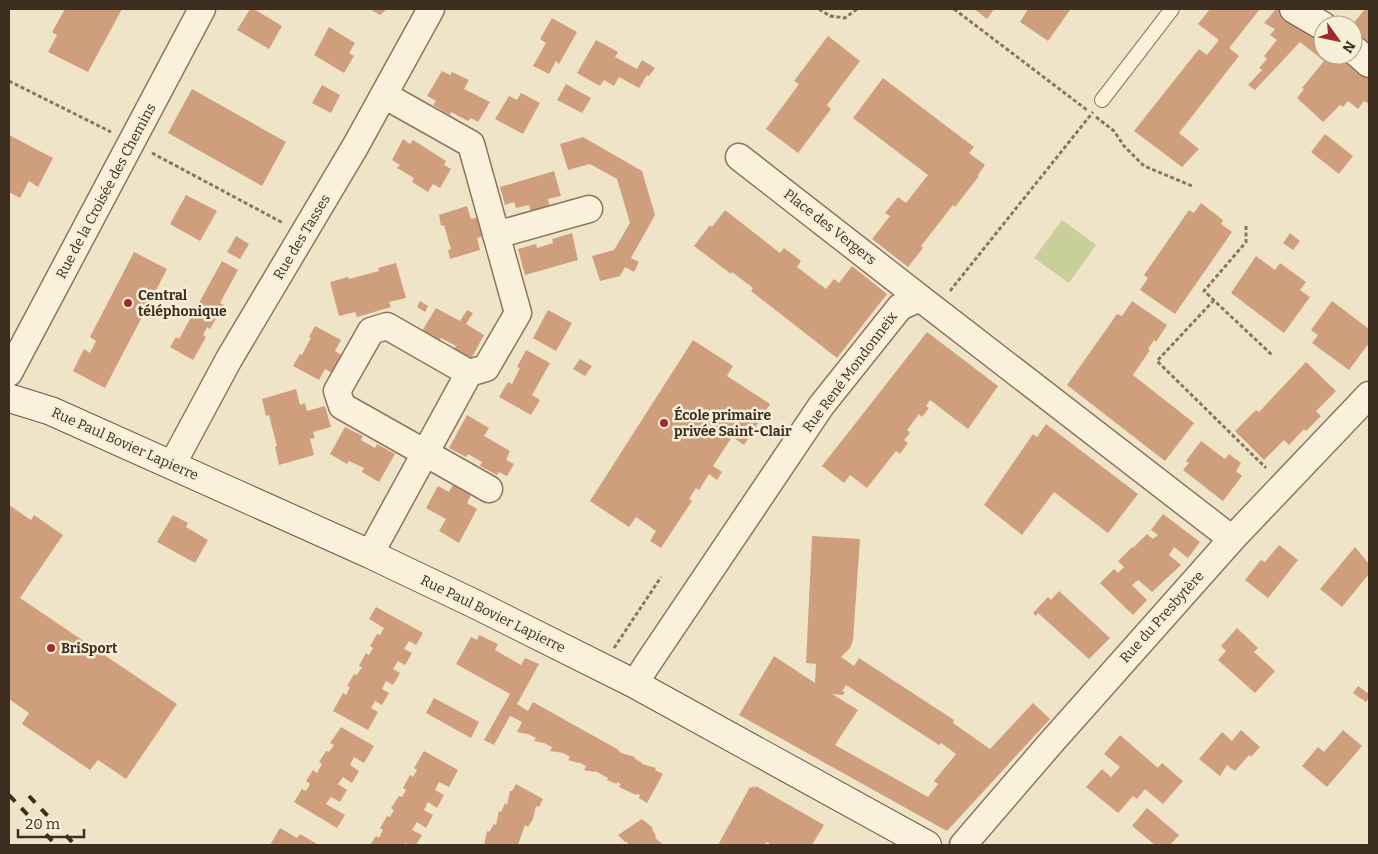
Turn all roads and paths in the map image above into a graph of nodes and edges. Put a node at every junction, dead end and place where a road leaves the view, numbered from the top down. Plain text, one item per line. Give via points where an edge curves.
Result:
1 (202, 9) edge
2 (432, 9) edge
3 (819, 9) edge
4 (857, 9) edge
5 (954, 9) edge
6 (1172, 9) edge
7 (1294, 9) edge
8 (1313, 20) edge
9 (9, 81) edge
10 (384, 95) junction
11 (1102, 100) joint
12 (1092, 114) junction
13 (132, 142) junction
14 (739, 157) dead end
15 (1192, 186) dead end
16 (589, 209) dead end
17 (1246, 226) dead end
18 (303, 234) junction
19 (496, 235) junction
20 (1214, 300) junction
21 (928, 303) junction
22 (1272, 355) dead end
23 (9, 373) edge
24 (469, 373) junction
25 (9, 380) edge
26 (1369, 395) edge
27 (9, 398) edge
28 (45, 409) junction
29 (425, 453) junction
30 (172, 465) junction
31 (1284, 484) junction
32 (489, 489) dead end
33 (1232, 539) junction
34 (370, 554) junction
35 (661, 577) dead end
36 (602, 668) junction
37 (635, 684) junction
38 (920, 844) edge
39 (963, 845) edge

1 - 13 street, Rue de la Croisée des Chemins
2 - 10 street, Rue des Tasses
3 - 4 path via 830,16 845,18
5 - 12 path
6 - 11 lane
7 - 8 main road
9 - 13 path
10 - 18 street, Rue des Tasses
10 - 19 street via 471,144
11 - 12 path
12 - 15 path via 1114,130 1124,146 1144,166
12 - 21 path
13 - 18 path
13 - 23 street, Rue de la Croisée des Chemins
14 - 21 street, Place des Vergers
16 - 19 street
17 - 20 path via 1246,242 1204,291
18 - 30 street, Rue des Tasses via 229,359
19 - 24 street via 518,313 486,368
20 - 22 path
20 - 31 path via 1157,361
21 - 33 street
21 - 37 street, Rue René Mondonneix via 900,307 821,406
24 - 29 street
24 - 29 street via 387,326 371,330 366,339 338,391 342,406
25 - 28 main road, Rue Paul Bovier Lapierre
26 - 31 street, Rue du Presbytère
27 - 28 main road, Rue Paul Bovier Lapierre
28 - 30 main road, Rue Paul Bovier Lapierre
29 - 32 street
29 - 34 street
30 - 34 main road, Rue Paul Bovier Lapierre
31 - 33 street, Rue du Presbytère
33 - 39 street, Rue du Presbytère
34 - 36 main road, Rue Paul Bovier Lapierre
35 - 36 path
36 - 37 main road, Rue Paul Bovier Lapierre
37 - 38 main road, Rue Paul Bovier Lapierre

